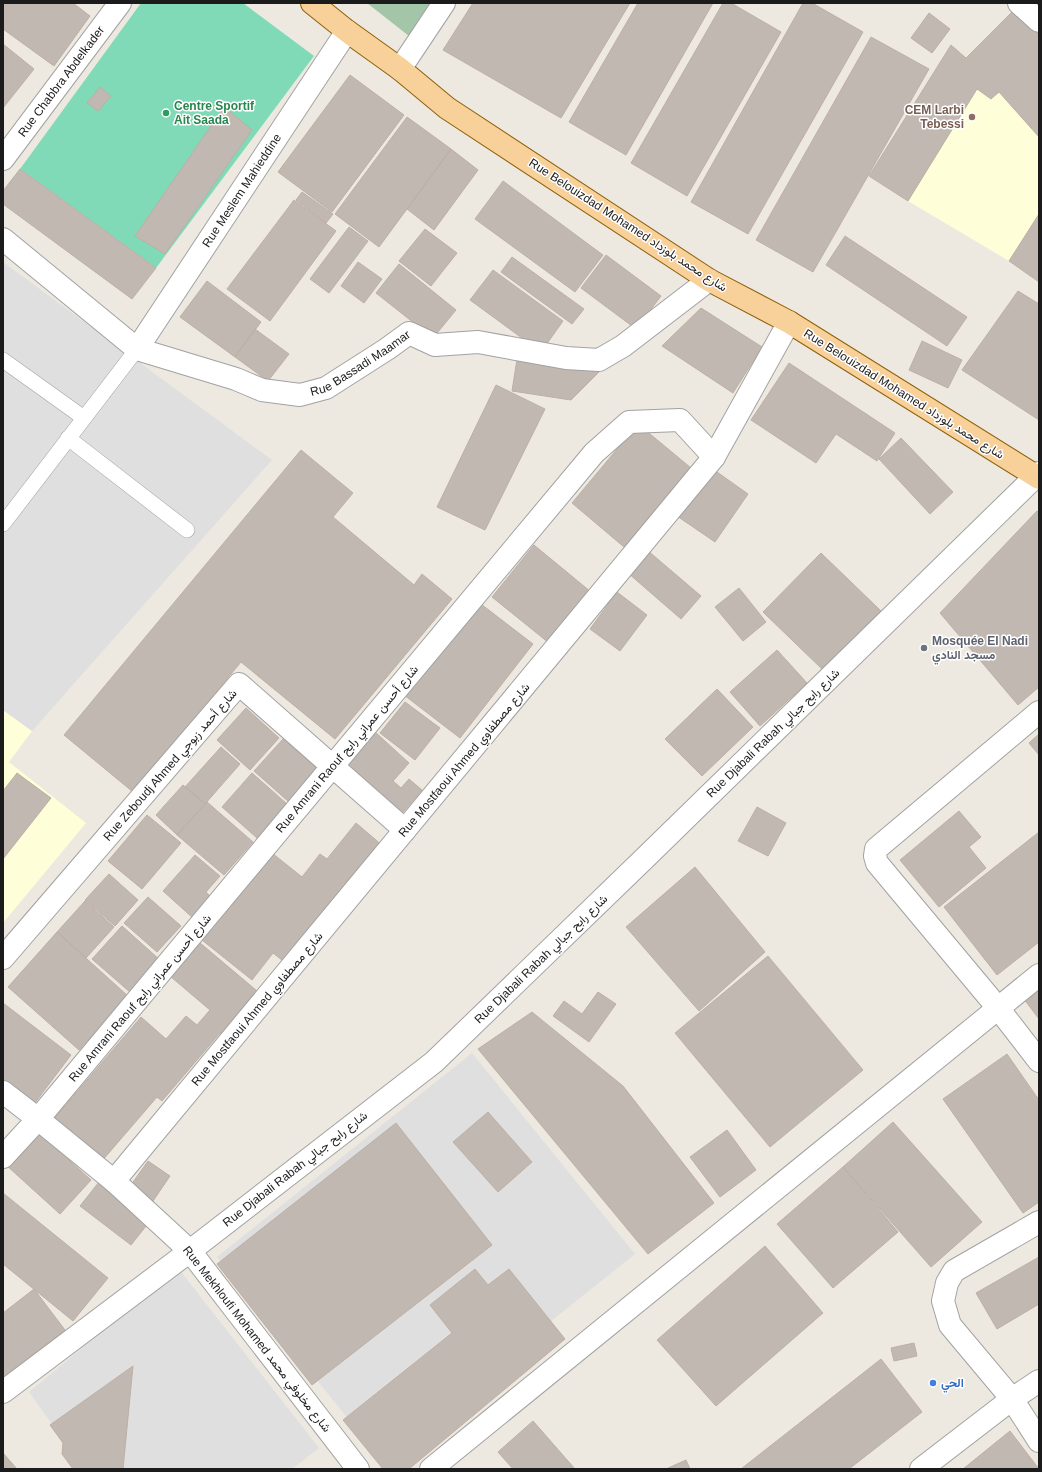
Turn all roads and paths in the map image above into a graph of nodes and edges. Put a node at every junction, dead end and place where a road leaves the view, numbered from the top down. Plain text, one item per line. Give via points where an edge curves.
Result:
1 (120, 3) edge
2 (312, 3) edge
3 (444, 3) edge
4 (1019, 3) edge
5 (1039, 21) edge
6 (347, 31) junction
7 (400, 70) junction
8 (3, 159) edge
9 (3, 239) edge
10 (709, 280) junction
11 (789, 322) junction
12 (137, 349) junction
13 (3, 360) edge
14 (84, 418) junction
15 (68, 438) junction
16 (714, 457) junction
17 (1038, 476) edge
18 (3, 524) edge
19 (187, 530) dead end
20 (1039, 712) edge
21 (333, 767) junction
22 (405, 830) junction
23 (3, 958) edge
24 (1039, 975) edge
25 (998, 1008) junction
26 (1039, 1061) edge
27 (3, 1092) edge
28 (38, 1119) junction
29 (3, 1157) edge
30 (114, 1181) junction
31 (1039, 1222) edge
32 (190, 1251) junction
33 (1039, 1381) edge
34 (3, 1392) edge
35 (1012, 1399) junction
36 (1039, 1441) edge
37 (358, 1469) edge
38 (431, 1469) edge
39 (921, 1469) edge

1 - 8 street, Rue Chabbra Abdelkader
2 - 6 main road, Rue Belouizdad Mohamed شارع محمد بلوزداد
3 - 7 street
4 - 5 street
6 - 7 main road, Rue Belouizdad Mohamed شارع محمد بلوزداد
6 - 12 street, Rue Meslem Mahieddine
7 - 10 main road, Rue Belouizdad Mohamed شارع محمد بلوزداد via 447,108
9 - 12 street, Rue Bassadi Maamar
10 - 11 main road, Rue Belouizdad Mohamed شارع محمد بلوزداد
10 - 12 street, Rue Bassadi Maamar via 623,346 599,360 566,358 478,342 435,345 409,333 326,388 300,395 262,390 236,379
11 - 16 street, Rue Mostfaoui Ahmed شارع مصطفاوي
11 - 17 main road, Rue Belouizdad Mohamed شارع محمد بلوزداد
12 - 14 lane
13 - 14 lane
14 - 15 lane
15 - 18 lane
15 - 19 lane
16 - 21 street, Rue Amrani Raouf شارع أحسن عمراني رابح via 680,420 629,422 594,453
16 - 22 street, Rue Mostfaoui Ahmed شارع مصطفاوي
17 - 32 street, Rue Djabali Rabah شارع رابح جبالي via 434,1062
20 - 25 street via 876,849 875,856 877,863
21 - 22 street, Rue Zeboudj Ahmed شارع أحمد زبوجي
21 - 23 street, Rue Zeboudj Ahmed شارع أحمد زبوجي via 240,684
21 - 28 street, Rue Amrani Raouf شارع أحسن عمراني رابح
22 - 30 street, Rue Mostfaoui Ahmed شارع مصطفاوي
24 - 25 street
25 - 26 street
25 - 38 street
27 - 28 street, Rue Mekhloufi Mohamed شارع مخلوفي محمد
28 - 29 street, Rue Amrani Raouf شارع أحسن عمراني رابح
28 - 30 street, Rue Mekhloufi Mohamed شارع مخلوفي محمد
30 - 32 street, Rue Mekhloufi Mohamed شارع مخلوفي محمد
31 - 35 street via 954,1271 947,1283 943,1301 950,1325
32 - 34 street, Rue Djabali Rabah شارع رابح جبالي
32 - 37 street, Rue Mekhloufi Mohamed شارع مخلوفي محمد
33 - 35 street
35 - 36 street
35 - 39 street

